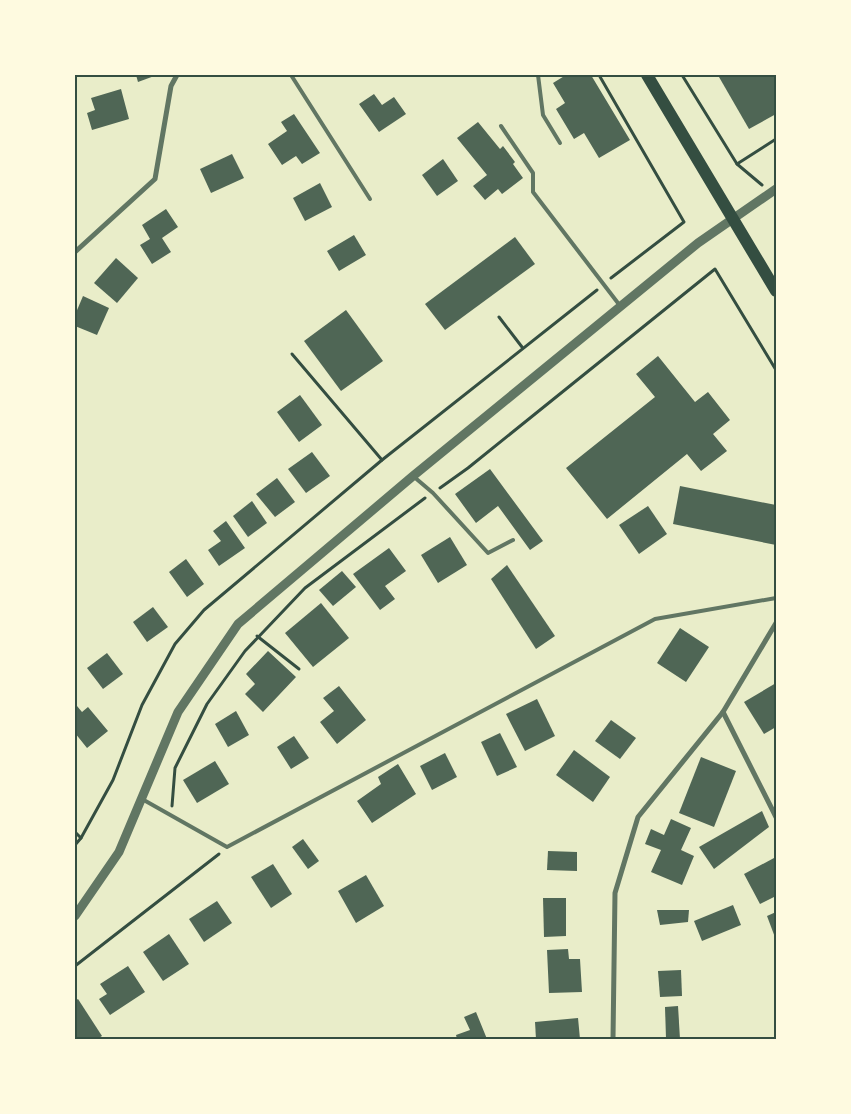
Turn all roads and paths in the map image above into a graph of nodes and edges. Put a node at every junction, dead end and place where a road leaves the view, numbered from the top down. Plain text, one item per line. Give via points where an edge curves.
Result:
1 (177, 75) edge
2 (292, 75) edge
3 (538, 75) edge
4 (599, 75) edge
5 (647, 75) edge
6 (682, 75) edge
7 (500, 126) dead end
8 (776, 139) edge
9 (560, 143) dead end
10 (737, 164) junction
11 (774, 191) edge
12 (370, 199) dead end
13 (732, 220) junction
14 (75, 252) edge
15 (604, 284) junction
16 (776, 291) edge
17 (621, 307) junction
18 (499, 317) dead end
19 (522, 347) junction
20 (292, 354) dead end
21 (776, 370) edge
22 (382, 460) junction
23 (413, 476) junction
24 (433, 493) junction
25 (513, 540) dead end
26 (776, 598) edge
27 (776, 623) edge
28 (257, 636) junction
29 (299, 669) dead end
30 (723, 712) junction
31 (142, 799) junction
32 (171, 816) junction
33 (776, 817) edge
34 (75, 832) edge
35 (81, 838) junction
36 (75, 845) edge
37 (227, 848) junction
38 (75, 916) edge
39 (75, 966) edge
40 (613, 1039) edge

1 - 14 street via 171,86 155,178
2 - 12 lane
3 - 9 lane via 543,115
4 - 15 path via 684,222
5 - 13 main road
6 - 10 path
7 - 15 lane via 533,173 533,192
8 - 10 path
10 - 11 path
11 - 13 street
13 - 16 main road
13 - 17 street via 698,243
15 - 17 lane
15 - 19 path
17 - 23 street
18 - 19 path
19 - 22 path
20 - 22 path
21 - 24 path via 715,269
22 - 35 path via 204,610 175,644 142,705 113,780
23 - 24 lane
23 - 31 street via 238,624 178,712
24 - 25 lane via 488,553
24 - 28 path via 305,588
26 - 37 lane via 655,619
27 - 30 street
28 - 29 path
28 - 32 path via 207,704 175,768
30 - 33 street
30 - 40 street via 638,818 615,894
31 - 32 lane
31 - 38 street via 119,852
32 - 37 lane
34 - 35 path
35 - 36 path
37 - 39 path

